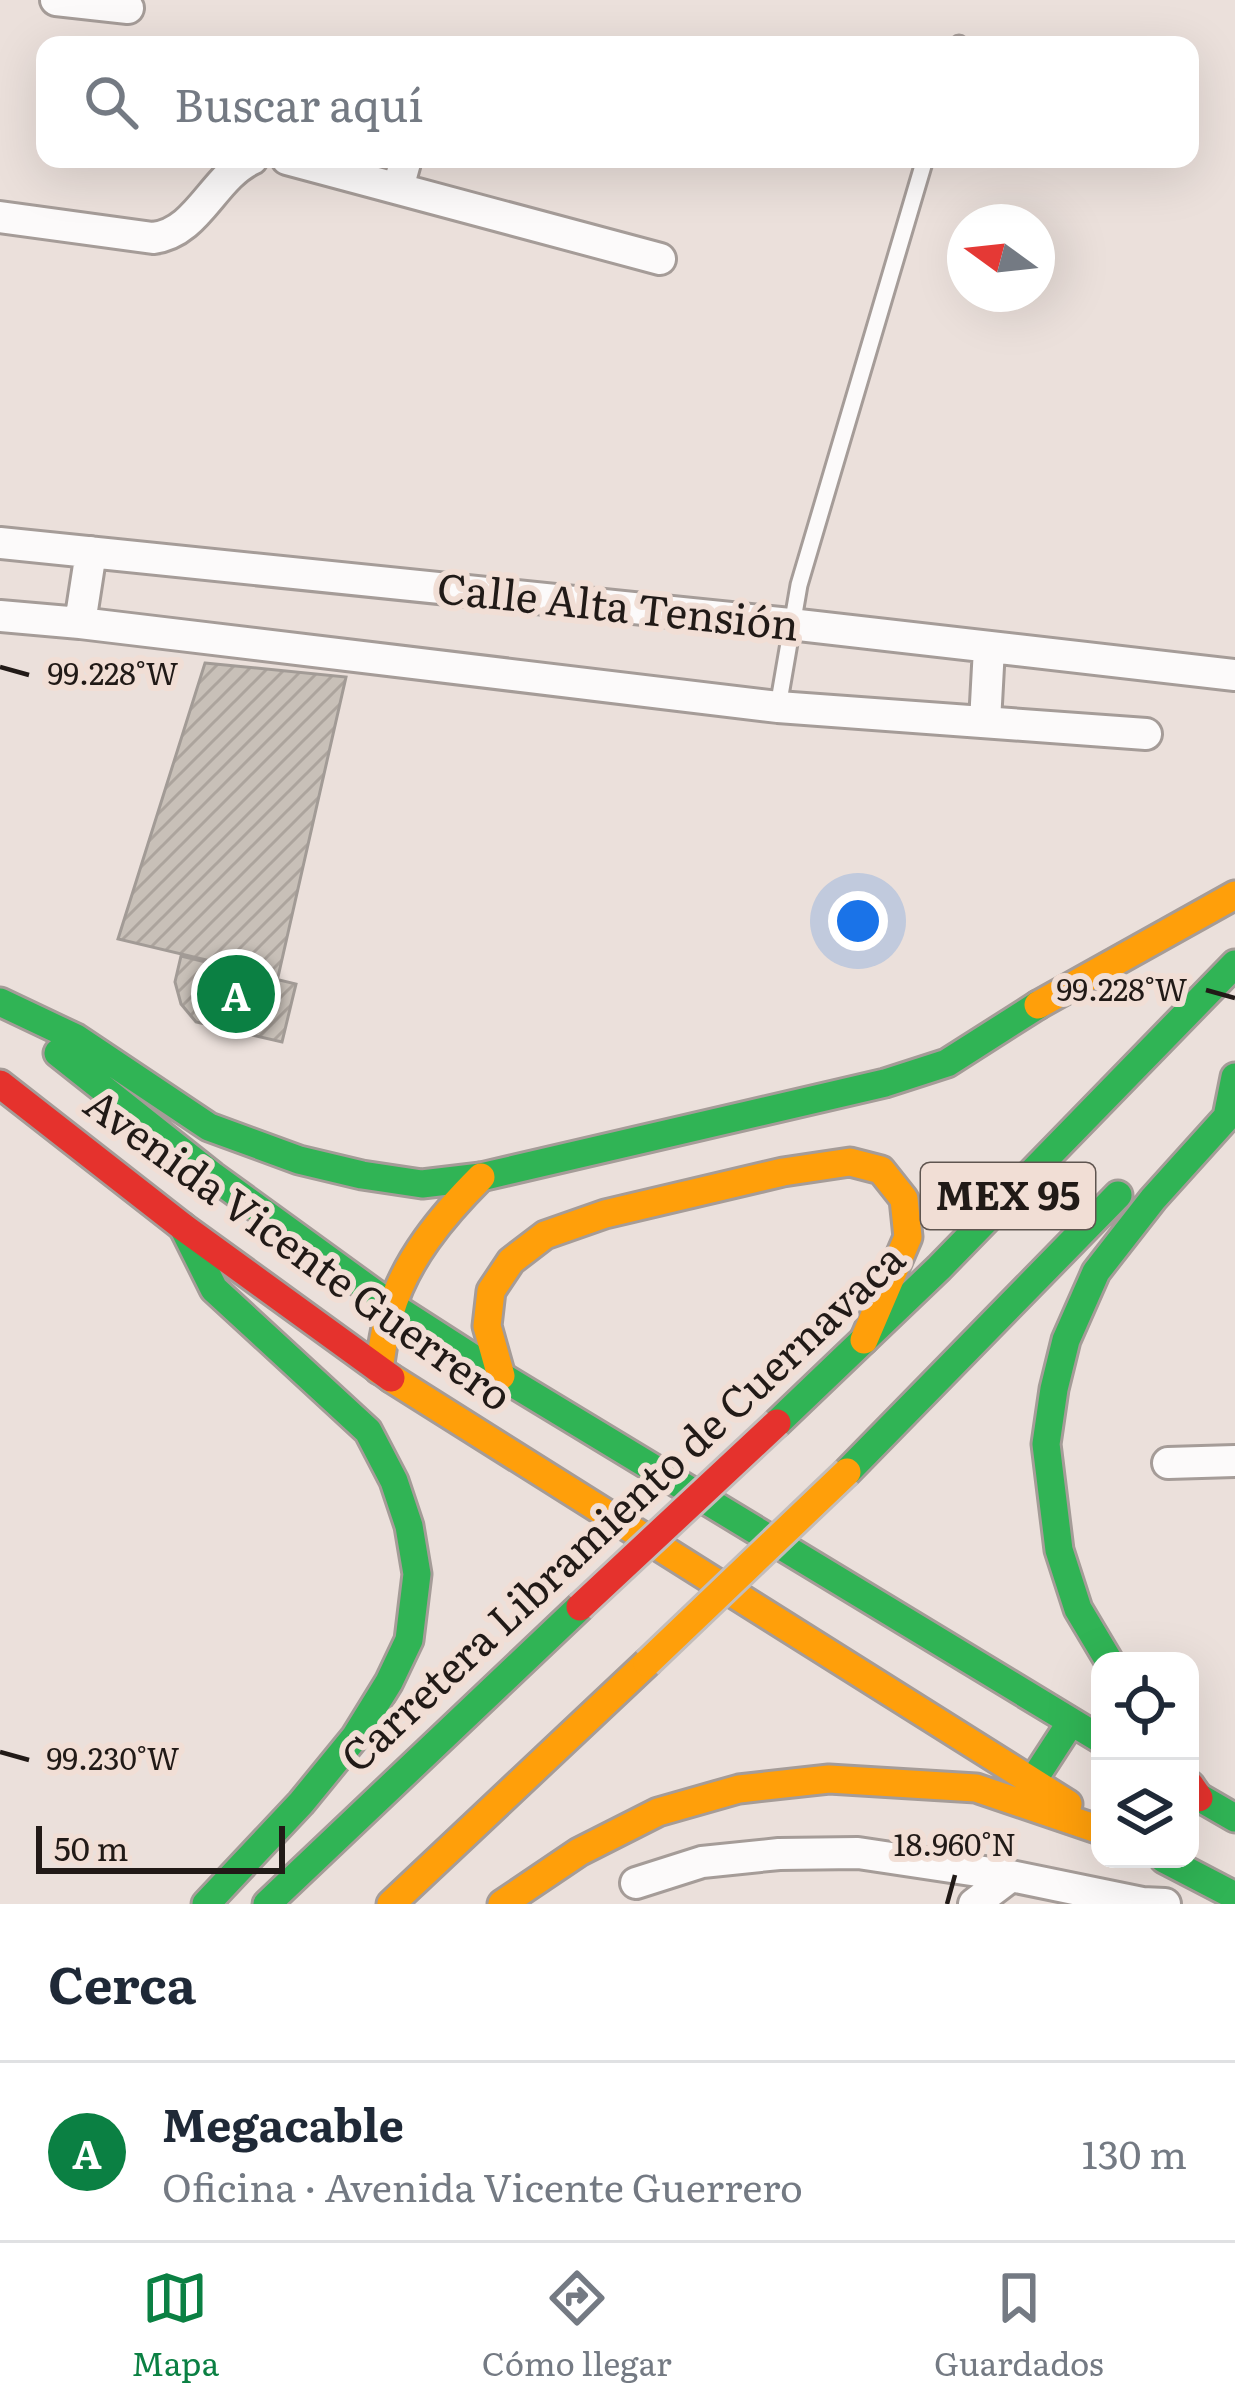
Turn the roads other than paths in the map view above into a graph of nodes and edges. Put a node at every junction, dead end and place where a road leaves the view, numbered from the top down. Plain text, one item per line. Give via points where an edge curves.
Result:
1 (56, 0) edge
2 (128, 8) dead end
3 (235, 168) edge
4 (356, 168) edge
5 (922, 168) edge
6 (402, 174) edge
7 (0, 217) edge
8 (660, 259) dead end
9 (0, 544) edge
10 (92, 552) junction
11 (0, 616) edge
12 (80, 623) junction
13 (790, 624) junction
14 (988, 648) junction
15 (1235, 675) edge
16 (778, 707) junction
17 (985, 722) junction
18 (1146, 734) dead end
19 (1235, 895) edge
20 (1235, 964) edge
21 (0, 1005) edge
22 (1235, 1073) edge
23 (0, 1084) edge
24 (1204, 1102) dead end
25 (1143, 1168) dead end
26 (481, 1177) junction
27 (183, 1227) junction
28 (392, 1306) junction
29 (864, 1340) junction
30 (379, 1370) junction
31 (501, 1376) junction
32 (1235, 1461) edge
33 (1168, 1463) dead end
34 (1104, 1652) edge
35 (1071, 1721) junction
36 (1091, 1733) edge
37 (1032, 1782) junction
38 (1199, 1796) edge
39 (1235, 1818) edge
40 (1091, 1821) edge
41 (1091, 1824) edge
42 (1181, 1868) edge
43 (1011, 1876) junction
44 (636, 1883) dead end
45 (1235, 1896) edge
46 (206, 1904) edge
47 (267, 1904) edge
48 (391, 1904) edge
49 (502, 1904) edge
50 (974, 1904) edge
51 (1165, 1904) edge

1 - 2 street
3 - 7 street via 167,237
4 - 6 street
5 - 13 lane
6 - 8 street
9 - 10 street, Calle Alta Tensión
10 - 12 street
10 - 13 street, Calle Alta Tensión
11 - 12 street, Calle Alta Tensión
12 - 16 street, Calle Alta Tensión
13 - 14 street, Calle Alta Tensión
13 - 16 lane
14 - 15 street, Calle Alta Tensión
14 - 17 street
16 - 17 street, Calle Alta Tensión
17 - 18 street, Calle Alta Tensión
19 - 26 main road via 947,1063
20 - 29 main road, Carretera Libramiento de Cuernavaca / MEX 95
21 - 26 main road via 76,1038 209,1127 276,1152 422,1184
21 - 28 main road, Avenida Vicente Guerrero
22 - 24 main road
22 - 34 main road via 1227,1117 1096,1272 1054,1389 1046,1444 1059,1550 1078,1610
23 - 27 main road, Avenida Vicente Guerrero
25 - 48 main road, MEX 95, bridge via 847,1472
26 - 28 main road via 451,1205
27 - 30 main road, Avenida Vicente Guerrero
27 - 46 main road via 214,1288 368,1431 394,1481 417,1574 409,1640 355,1737
28 - 30 main road
28 - 31 main road, Avenida Vicente Guerrero
29 - 31 main road via 908,1237 904,1199 881,1170 850,1162 605,1214 545,1235 491,1291 487,1326
29 - 47 main road, Carretera Libramiento de Cuernavaca / MEX 95, bridge
30 - 37 main road, Avenida Vicente Guerrero
31 - 35 main road, Avenida Vicente Guerrero
32 - 33 street
35 - 36 main road, Avenida Vicente Guerrero
35 - 37 main road
37 - 40 main road, Avenida Vicente Guerrero
38 - 39 main road
41 - 49 main road via 976,1788 829,1779 739,1789 658,1812
42 - 45 main road
43 - 44 street via 858,1853 779,1854 702,1862
43 - 50 street
43 - 51 street

